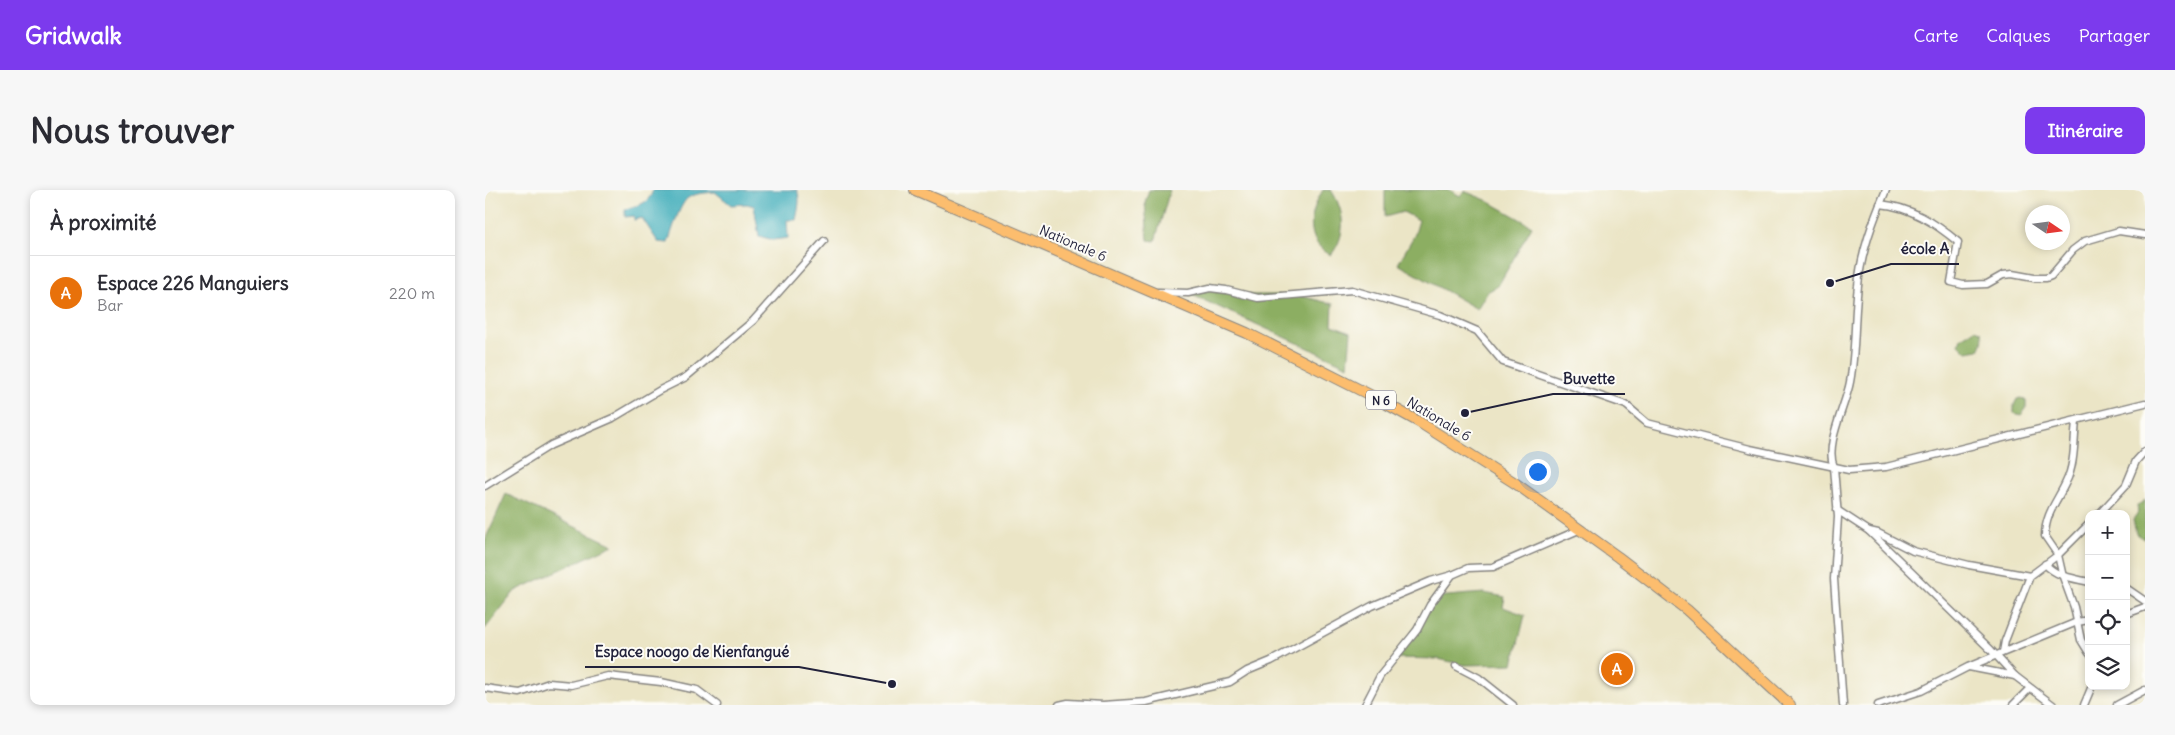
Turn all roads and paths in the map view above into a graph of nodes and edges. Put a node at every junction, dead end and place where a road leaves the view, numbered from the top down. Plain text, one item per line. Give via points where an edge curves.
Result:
1 (915, 190) edge
2 (1886, 190) edge
3 (1880, 204) junction
4 (2145, 235) edge
5 (824, 241) dead end
6 (1152, 292) junction
7 (2145, 402) edge
8 (2076, 421) junction
9 (2145, 451) edge
10 (1834, 467) junction
11 (485, 486) edge
12 (1837, 510) junction
13 (2103, 510) edge
14 (2085, 528) edge
15 (1581, 529) junction
16 (1869, 531) junction
17 (2058, 555) junction
18 (2045, 564) junction
19 (1452, 575) junction
20 (2030, 576) junction
21 (2063, 577) junction
22 (2085, 581) edge
23 (2130, 591) edge
24 (2145, 601) edge
25 (2145, 607) edge
26 (2130, 613) edge
27 (2085, 621) edge
28 (2077, 622) junction
29 (2085, 648) edge
30 (2000, 654) junction
31 (1456, 666) dead end
32 (1967, 667) junction
33 (2015, 676) junction
34 (485, 688) edge
35 (2030, 688) junction
36 (2090, 690) edge
37 (2145, 690) edge
38 (1146, 702) junction
39 (717, 705) edge
40 (1059, 705) edge
41 (1139, 705) edge
42 (1365, 705) edge
43 (1513, 705) edge
44 (1789, 705) edge
45 (1843, 705) edge
46 (1878, 705) edge
47 (2013, 705) edge
48 (2053, 705) edge
49 (2084, 705) edge
50 (2117, 705) edge

1 - 6 main road, Nationale 6 / N 6
2 - 3 street
3 - 4 street via 1908,209 1943,229 1958,242 1951,282 1963,285 1987,284 2012,274 2046,278 2085,241 2119,231
3 - 10 street via 1864,248 1850,382 1834,438 1831,460
5 - 11 street via 753,321 686,378 613,418 551,445
6 - 10 street via 1189,293 1210,288 1258,298 1352,290 1440,315 1477,331 1503,362 1626,405 1647,423
6 - 15 main road, Nationale 6 / N 6 via 1247,333 1375,397 1476,458
7 - 8 street
8 - 10 street via 1886,467 1849,470
8 - 17 street via 2067,481 2046,524 2047,540
9 - 13 street via 2136,461 2126,485
10 - 12 street
12 - 16 street
12 - 45 street via 1833,579
14 - 17 street
15 - 19 street via 1493,567 1468,568
15 - 44 main road, Nationale 6 / N 6 via 1687,610
16 - 20 street via 1913,551
16 - 30 street
17 - 18 street
17 - 21 street
18 - 20 street
18 - 21 street
19 - 38 street via 1373,606 1230,682
19 - 42 street via 1417,630 1380,676
20 - 30 street
21 - 22 street
21 - 28 street
23 - 24 street
25 - 26 street
27 - 28 street
28 - 29 street
28 - 30 street
30 - 32 street
30 - 33 street
31 - 43 street via 1479,678
32 - 33 street
32 - 46 street via 1921,692
33 - 35 street
34 - 39 street via 520,693 549,683 571,685 608,676 697,690
35 - 47 street
35 - 48 street
36 - 49 street
37 - 50 street
38 - 40 street
38 - 41 street

